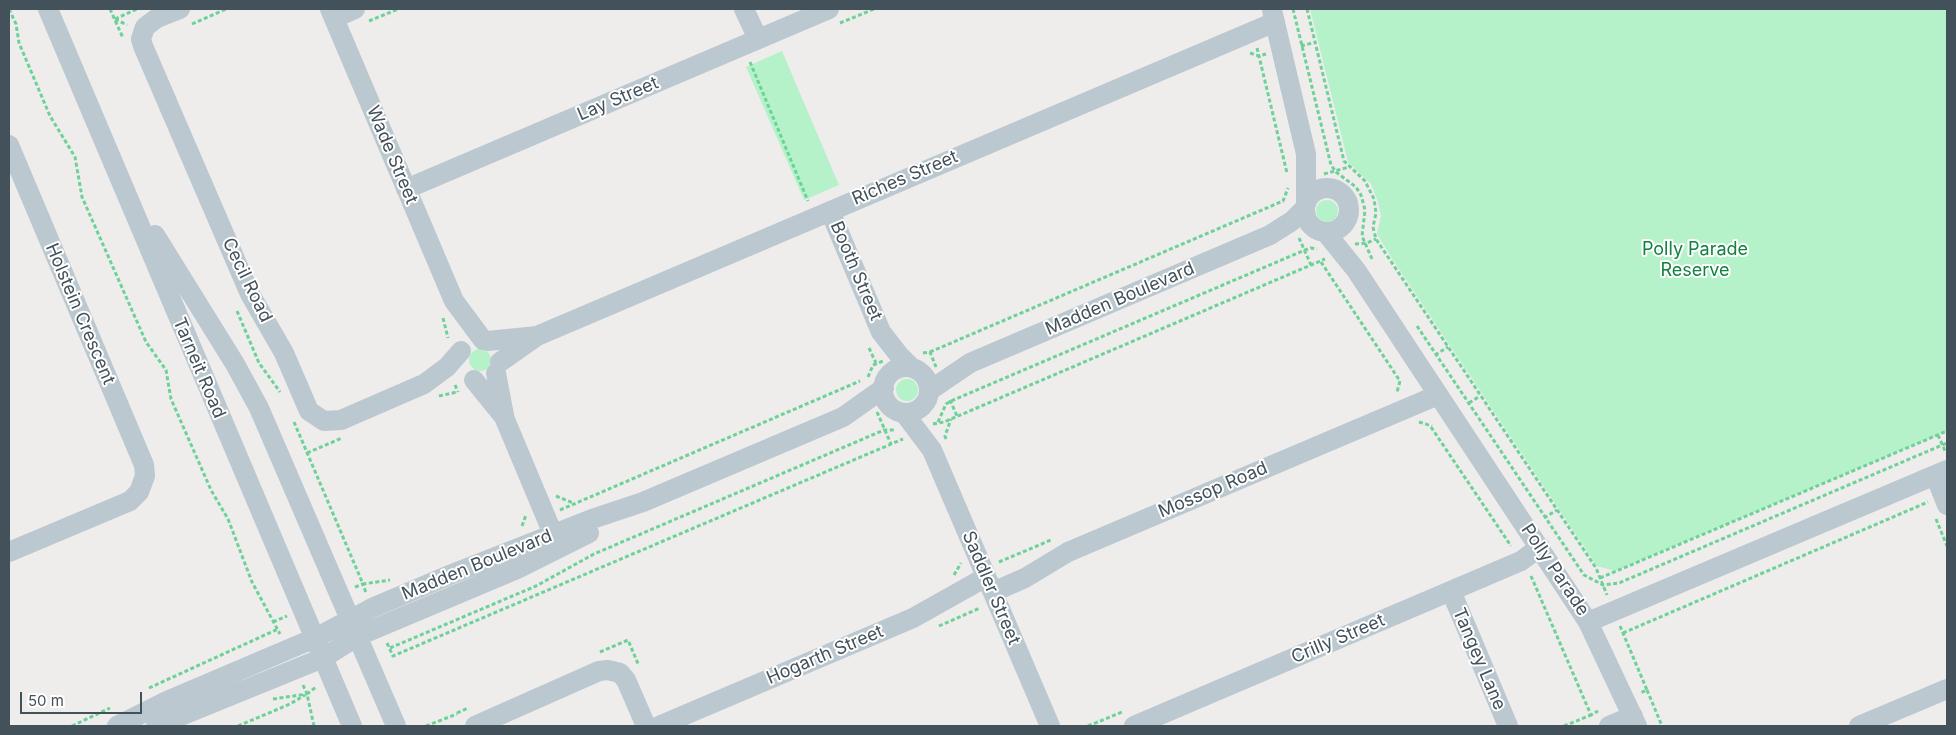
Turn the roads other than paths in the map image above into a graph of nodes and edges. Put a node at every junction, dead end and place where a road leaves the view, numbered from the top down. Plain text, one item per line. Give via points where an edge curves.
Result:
1 (48, 9) edge
2 (180, 9) edge
3 (744, 9) edge
4 (829, 9) edge
5 (332, 13) edge
6 (1273, 15) edge
7 (361, 16) edge
8 (758, 39) junction
9 (62, 42) junction
10 (9, 145) edge
11 (1306, 154) junction
12 (1332, 188) junction
13 (406, 189) junction
14 (1305, 205) junction
15 (830, 211) junction
16 (1348, 217) junction
17 (1270, 235) junction
18 (1321, 238) junction
19 (1364, 266) junction
20 (454, 301) junction
21 (882, 332) junction
22 (537, 336) junction
23 (486, 340) junction
24 (462, 350) junction
25 (970, 363) junction
26 (498, 368) junction
27 (916, 370) junction
28 (886, 382) junction
29 (468, 383) junction
30 (430, 391) junction
31 (1438, 395) junction
32 (927, 398) junction
33 (504, 417) junction
34 (842, 418) junction
35 (898, 418) junction
36 (932, 450) junction
37 (1941, 473) edge
38 (1940, 501) edge
39 (556, 541) junction
40 (1540, 547) junction
41 (9, 552) edge
42 (993, 577) junction
43 (1450, 591) junction
44 (1588, 622) junction
45 (354, 627) junction
46 (315, 638) junction
47 (324, 658) junction
48 (1947, 689) edge
49 (1161, 721) edge
50 (1634, 721) edge
51 (467, 723) edge
52 (117, 726) edge
53 (156, 726) edge
54 (352, 726) edge
55 (396, 726) edge
56 (646, 726) edge
57 (659, 726) edge
58 (1050, 726) edge
59 (1134, 726) edge
60 (1508, 726) edge
61 (1609, 726) edge
62 (1859, 726) edge

1 - 9 street, Tarneit Road
2 - 30 street, Cecil Road via 150,22 142,32 143,46 250,294 284,353 309,411 324,421 340,420
3 - 8 street
4 - 8 street, Lay Street
5 - 7 street
5 - 13 street, Wade Street
6 - 11 street
6 - 15 street, Riches Street via 1253,30
8 - 13 street, Lay Street
9 - 45 street via 98,110 145,216 168,259 259,408
9 - 46 street, Tarneit Road
10 - 41 street, Holstein Crescent via 144,465 145,476 130,501
11 - 12 street
11 - 14 street
12 - 14 street via 1316,190
12 - 16 street via 1348,202
13 - 20 street, Wade Street
14 - 17 street, Madden Boulevard via 1292,220
14 - 18 street via 1305,216
15 - 21 street, Booth Street
15 - 22 street, Riches Street
16 - 18 street via 1340,229
16 - 19 street, Polly Parade via 1350,246
17 - 18 street, Madden Boulevard
17 - 25 street, Madden Boulevard
18 - 19 street, Polly Parade
19 - 31 street, Polly Parade
20 - 23 street, Wade Street
20 - 24 street, Wade Street
21 - 27 street, Booth Street via 899,355
21 - 28 street, Booth Street
22 - 23 street, Riches Street
22 - 26 street, Riches Street
23 - 24 street via 472,341
23 - 26 street via 498,349
24 - 29 street via 460,365
24 - 30 street, Cecil Road
25 - 27 street, Madden Boulevard
25 - 32 street, Madden Boulevard
26 - 29 street via 486,380
26 - 33 street
27 - 28 street via 899,369
27 - 32 street via 929,384
28 - 34 street, Madden Boulevard
28 - 35 street via 884,395
29 - 30 street, Cecil Road
29 - 33 street
31 - 40 street, Polly Parade
31 - 42 street, Mossop Road via 1068,552 1025,578
32 - 35 street via 912,413
32 - 36 street, Saddler Street
33 - 39 street via 536,515
34 - 35 street, Madden Boulevard
34 - 39 street, Madden Boulevard
35 - 36 street, Saddler Street
36 - 42 street, Saddler Street
37 - 38 street
37 - 44 street, Polly Parade
39 - 45 street, Madden Boulevard via 508,573
40 - 43 street, Crilly Street via 1521,561
40 - 44 street, Polly Parade
42 - 57 street, Hogarth Street via 913,618
42 - 58 street, Saddler Street
43 - 49 street, Crilly Street
43 - 60 street, Tangey Lane
44 - 50 street
45 - 46 street, Madden Boulevard
45 - 47 street
45 - 55 street
46 - 47 street, Tarneit Road
46 - 52 street, Madden Boulevard via 167,701
47 - 53 street
47 - 54 street, Tarneit Road
48 - 62 street
49 - 59 street, Crilly Street
50 - 61 street
51 - 56 street via 608,670 620,673 626,680

